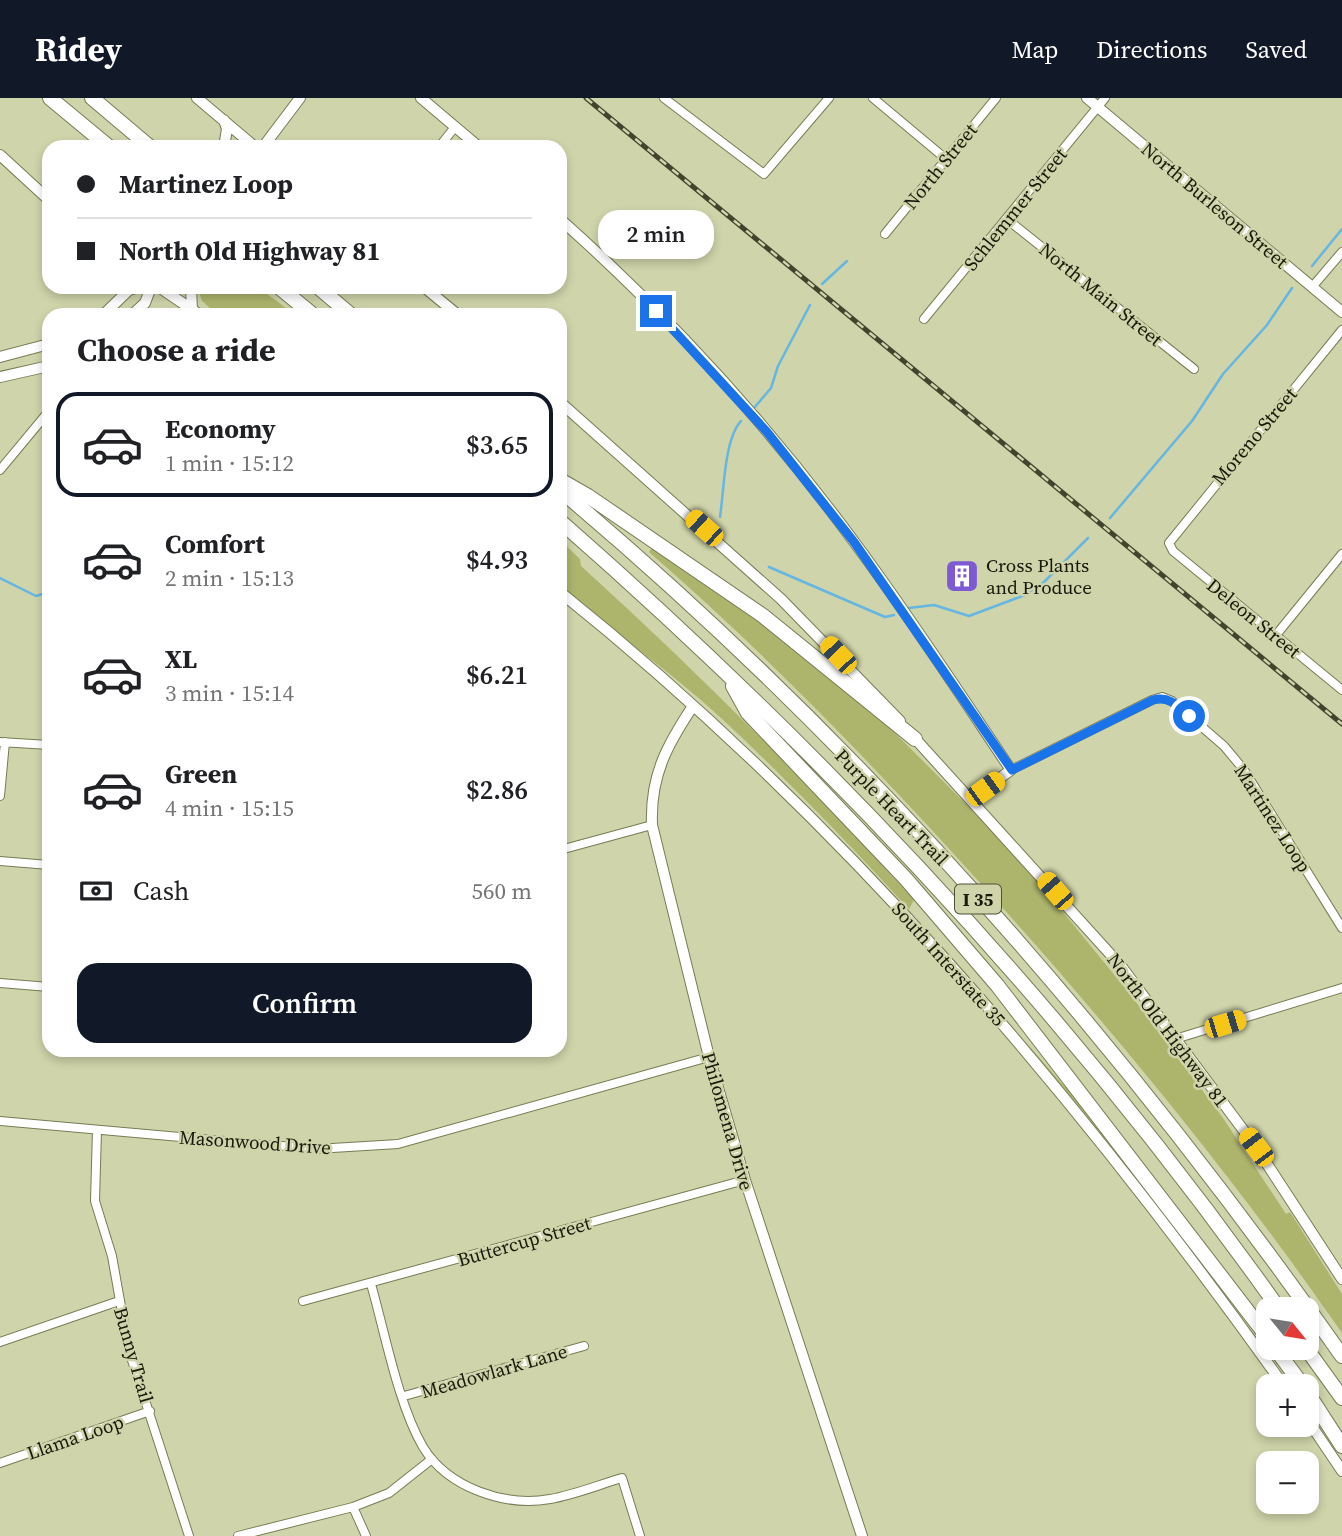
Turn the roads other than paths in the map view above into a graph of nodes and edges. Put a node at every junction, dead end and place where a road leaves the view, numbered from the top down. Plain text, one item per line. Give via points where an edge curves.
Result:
1 (50, 98) edge
2 (92, 98) edge
3 (197, 98) edge
4 (300, 98) edge
5 (421, 98) edge
6 (664, 98) edge
7 (829, 98) edge
8 (873, 98) edge
9 (996, 98) edge
10 (1087, 98) edge
11 (1102, 103) edge
12 (223, 119) junction
13 (455, 127) junction
14 (101, 140) edge
15 (142, 140) edge
16 (225, 140) edge
17 (247, 140) edge
18 (268, 140) edge
19 (445, 140) edge
20 (471, 140) edge
21 (0, 155) edge
22 (946, 159) junction
23 (42, 194) edge
24 (1009, 220) junction
25 (567, 226) edge
26 (885, 234) dead end
27 (1342, 252) edge
28 (1313, 286) junction
29 (125, 294) edge
30 (169, 294) edge
31 (288, 294) edge
32 (326, 294) edge
33 (432, 294) edge
34 (110, 308) edge
35 (190, 308) edge
36 (304, 308) edge
37 (343, 308) edge
38 (450, 308) edge
39 (1342, 313) edge
40 (924, 319) dead end
41 (1342, 330) edge
42 (42, 346) edge
43 (0, 357) edge
44 (42, 368) edge
45 (1194, 369) dead end
46 (0, 377) edge
47 (567, 408) edge
48 (42, 419) edge
49 (0, 470) edge
50 (567, 484) edge
51 (567, 496) edge
52 (567, 527) edge
53 (1169, 543) joint
54 (1342, 554) edge
55 (567, 602) edge
56 (1276, 635) junction
57 (723, 670) junction
58 (1342, 690) edge
59 (693, 706) junction
60 (915, 739) junction
61 (2, 742) edge
62 (42, 745) edge
63 (1012, 770) junction
64 (0, 796) edge
65 (972, 798) junction
66 (652, 825) junction
67 (567, 848) edge
68 (0, 861) edge
69 (42, 864) edge
70 (1342, 928) edge
71 (0, 983) edge
72 (42, 986) edge
73 (1342, 988) edge
74 (1175, 1039) junction
75 (709, 1057) junction
76 (0, 1121) edge
77 (97, 1130) junction
78 (744, 1180) junction
79 (1342, 1279) edge
80 (371, 1284) junction
81 (1270, 1297) edge
82 (119, 1301) junction
83 (303, 1301) dead end
84 (1256, 1322) edge
85 (0, 1342) edge
86 (584, 1346) dead end
87 (1342, 1356) edge
88 (1315, 1360) edge
89 (1275, 1374) edge
90 (404, 1396) junction
91 (1342, 1398) edge
92 (150, 1411) junction
93 (1319, 1411) edge
94 (1319, 1437) edge
95 (1342, 1446) edge
96 (432, 1459) junction
97 (0, 1463) edge
98 (1342, 1471) edge
99 (353, 1507) junction
100 (189, 1536) edge
101 (238, 1536) edge
102 (366, 1536) edge
103 (640, 1536) edge
104 (862, 1536) edge

1 - 14 highway
2 - 15 highway
3 - 12 main road
4 - 18 main road
5 - 13 main road
6 - 7 street via 764,174
8 - 22 street
9 - 22 street, North Street
10 - 11 main road, North Burleson Street
11 - 24 street, Schlemmer Street
11 - 28 main road, North Burleson Street
12 - 16 main road
12 - 17 main road
13 - 19 street
13 - 20 main road
21 - 23 main road
22 - 26 street, North Street
24 - 40 street, Schlemmer Street
24 - 45 street, North Main Street
25 - 63 main road via 656,311 767,432 854,542
27 - 28 street
28 - 39 main road, North Burleson Street
29 - 34 main road
30 - 35 main road
31 - 36 highway
32 - 37 highway
33 - 38 main road
41 - 53 street, Moreno Street
42 - 43 main road
44 - 46 main road
47 - 60 main road via 791,608
48 - 49 street
50 - 60 highway via 762,615
51 - 87 highway, Purple Heart Trail / I 35 via 756,668 955,873 1163,1116
52 - 57 highway, Purple Heart Trail / I 35
53 - 56 street, Deleon Street
54 - 56 street
55 - 59 main road, South Interstate 35
56 - 58 street, Deleon Street
57 - 81 highway, Purple Heart Trail / I 35 via 851,797 1026,989
57 - 84 highway via 748,713 906,879 996,985
59 - 66 main road, Philomena Drive via 661,759 651,800
59 - 89 main road, South Interstate 35 via 831,837 969,985 1123,1170
60 - 65 main road
61 - 62 street
61 - 64 street
63 - 65 main road, Martinez Loop
63 - 70 street, Martinez Loop via 1153,700 1172,701 1244,770
65 - 74 main road, North Old Highway 81 via 1121,966
66 - 67 street
66 - 75 main road, Philomena Drive
68 - 69 street
71 - 72 street
73 - 74 street
74 - 79 main road, North Old Highway 81 via 1256,1147
75 - 77 street, Masonwood Drive via 398,1144 316,1149
75 - 78 main road, Philomena Drive
76 - 77 street, Masonwood Drive
77 - 82 street, Bunny Trail via 95,1201 113,1256
78 - 80 street, Buttercup Street
78 - 104 main road, Philomena Drive
80 - 83 street, Buttercup Street
80 - 90 street
82 - 85 street
82 - 92 street, Bunny Trail via 129,1352
86 - 90 street, Meadowlark Lane
88 - 91 highway
90 - 96 street via 416,1433
92 - 97 street, Llama Loop
92 - 100 street, Bunny Trail
93 - 95 highway
94 - 98 main road
96 - 99 street via 389,1493
96 - 103 street via 473,1488 508,1500 551,1499 622,1478
99 - 101 street
99 - 102 street

